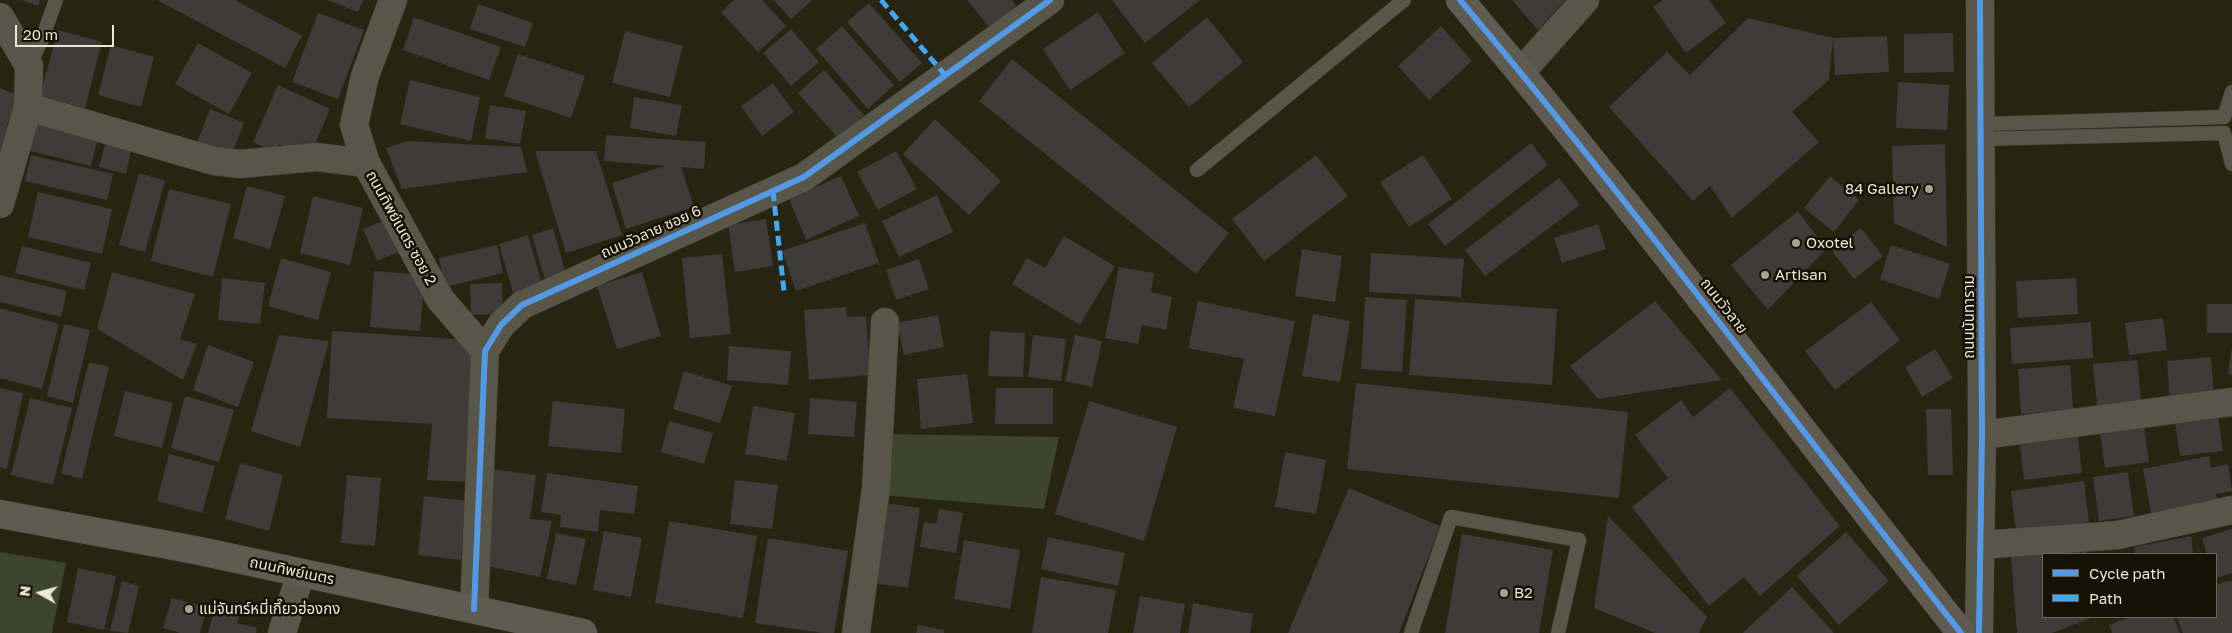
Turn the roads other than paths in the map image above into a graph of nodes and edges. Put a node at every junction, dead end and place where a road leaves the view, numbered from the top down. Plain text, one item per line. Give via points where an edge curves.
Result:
1 (56, 0) edge
2 (393, 0) edge
3 (1050, 0) edge
4 (1404, 0) edge
5 (1460, 0) edge
6 (1586, 0) edge
7 (1980, 0) edge
8 (0, 17) edge
9 (29, 66) junction
10 (1521, 72) junction
11 (2232, 92) edge
12 (28, 108) junction
13 (2224, 117) junction
14 (1981, 131) junction
15 (2224, 134) junction
16 (366, 163) junction
17 (2232, 164) edge
18 (1198, 170) dead end
19 (0, 204) edge
20 (885, 322) dead end
21 (485, 351) junction
22 (2232, 402) edge
23 (1982, 435) junction
24 (2232, 510) edge
25 (0, 514) edge
26 (1981, 545) junction
27 (301, 573) junction
28 (474, 610) junction
29 (1951, 629) edge
30 (282, 633) edge
31 (583, 633) edge
32 (856, 633) edge
33 (1411, 633) edge
34 (1558, 633) edge
35 (1979, 633) edge

1 - 9 lane
2 - 16 street via 365,76 354,125
3 - 21 street, ถนนวัวลาย ซอย 6 via 804,177 522,305 502,325
4 - 18 lane
5 - 10 street, ถนนวัวลาย
6 - 10 street
7 - 14 street, ถนนนันทาราม
8 - 9 street
9 - 12 street
10 - 29 street, ถนนวัวลาย via 1689,282
11 - 13 lane
12 - 16 street, ถนนทิพย์เนตร ซอย 2 via 214,161 240,164 316,158
12 - 19 street
13 - 14 lane
13 - 15 lane
14 - 15 lane
14 - 23 street, ถนนนันทาราม
15 - 17 lane
16 - 21 street, ถนนทิพย์เนตร ซอย 2 via 440,299
20 - 32 street via 876,488
21 - 28 street
22 - 23 street
23 - 26 street, ถนนนันทาราม
24 - 26 street via 2118,535
25 - 27 street, ถนนทิพย์เนตร
26 - 35 street, ถนนนันทาราม
27 - 28 street, ถนนทิพย์เนตร
27 - 30 street
28 - 31 street, ถนนทิพย์เนตร
33 - 34 lane via 1451,517 1579,540

